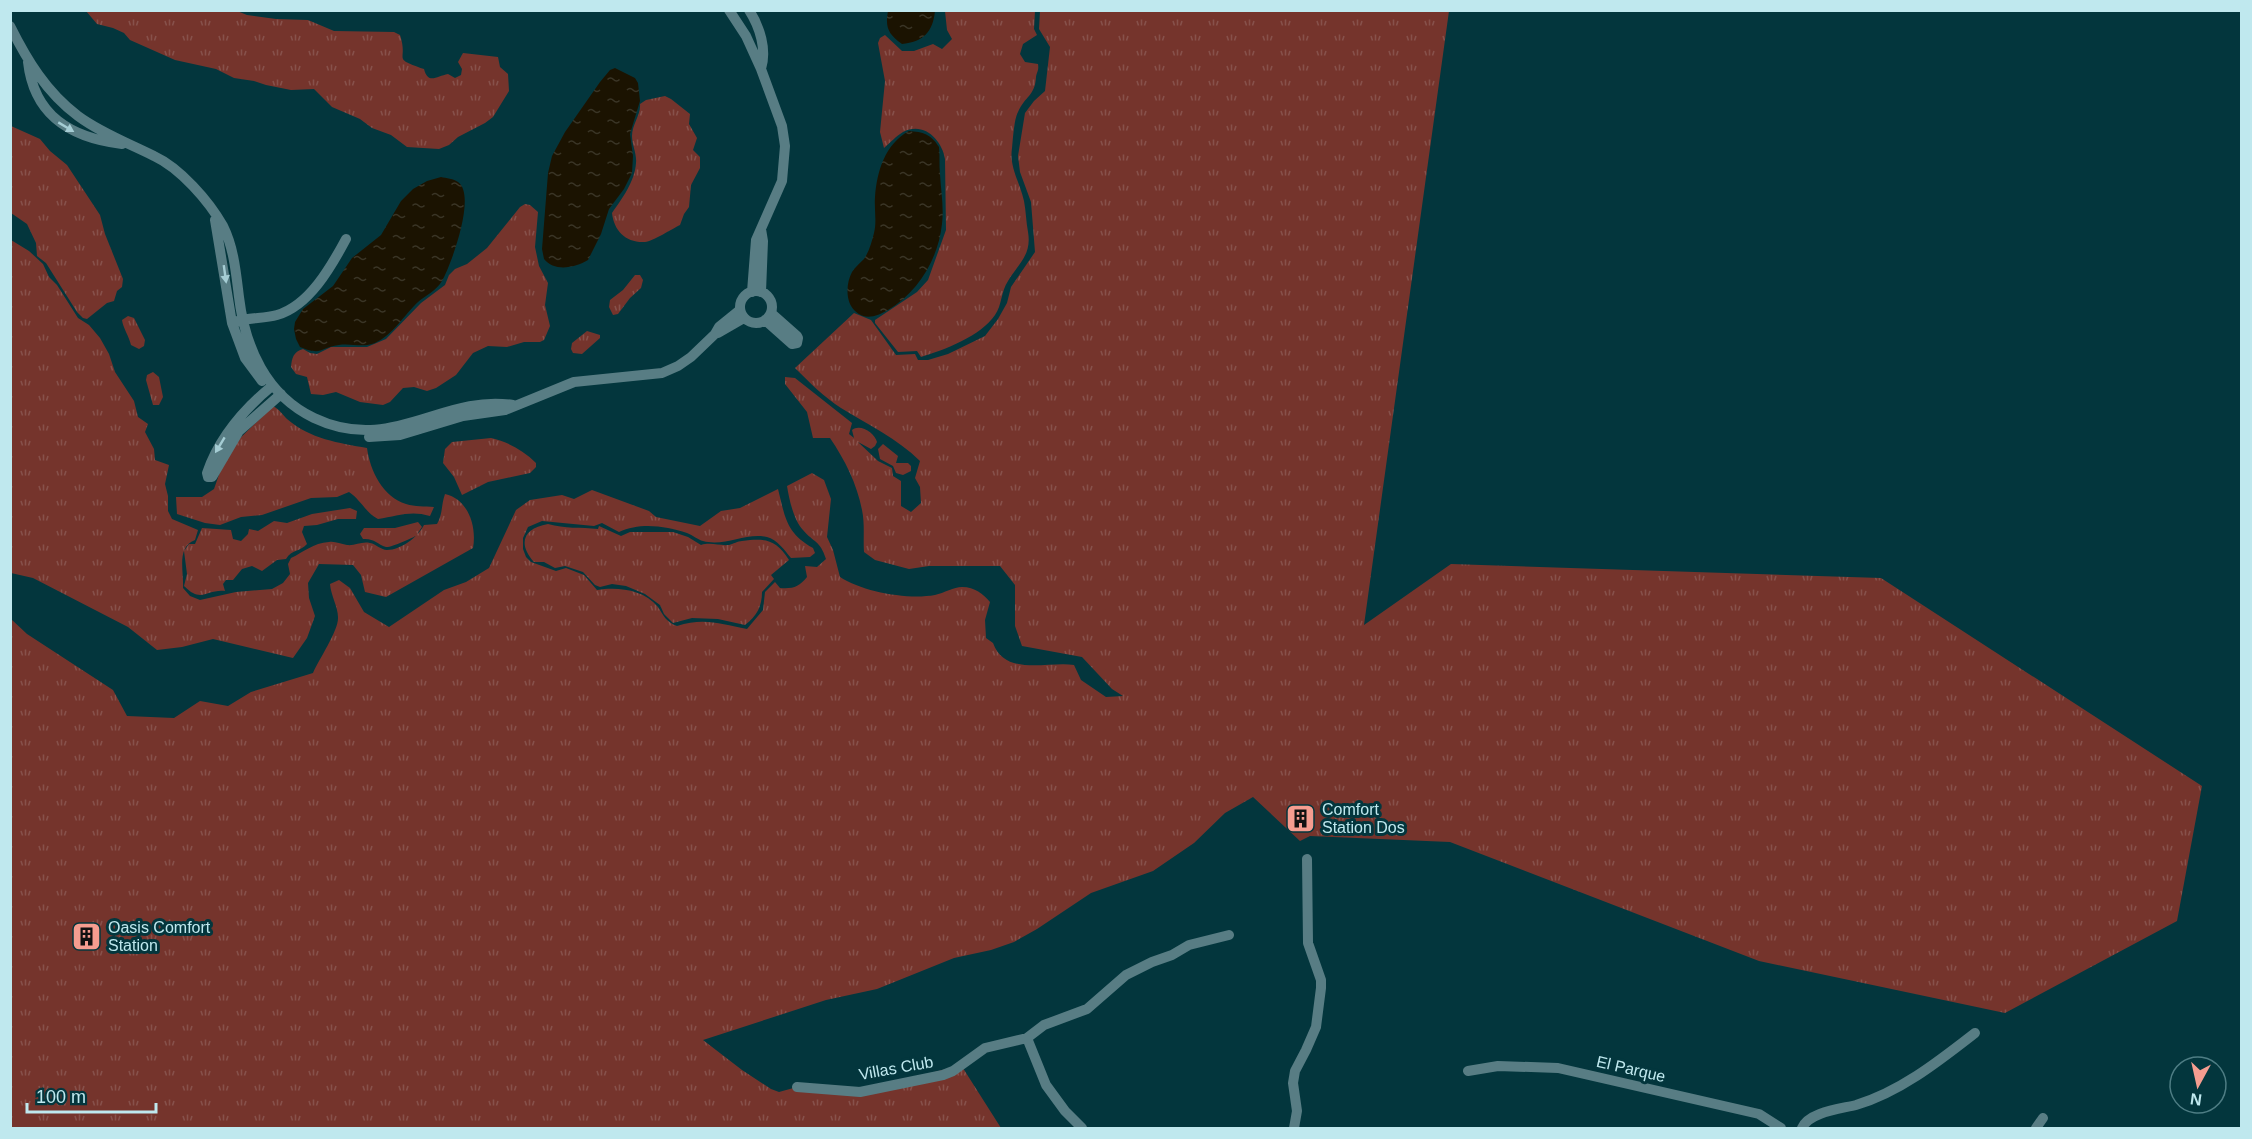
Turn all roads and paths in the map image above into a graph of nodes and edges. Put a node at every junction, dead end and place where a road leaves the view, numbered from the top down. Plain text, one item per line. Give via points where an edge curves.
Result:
1 (729, 10) edge
2 (750, 12) edge
3 (737, 22) junction
4 (10, 26) edge
5 (27, 61) junction
6 (761, 69) junction
7 (62, 102) junction
8 (50, 114) junction
9 (128, 145) junction
10 (346, 239) dead end
11 (757, 292) junction
12 (742, 314) junction
13 (237, 322) junction
14 (270, 387) junction
15 (279, 396) junction
16 (1307, 859) dead end
17 (1229, 935) dead end
18 (1976, 1033) dead end
19 (1027, 1038) junction
20 (1468, 1071) dead end
21 (797, 1087) dead end
22 (2043, 1118) dead end
23 (1082, 1128) edge
24 (1294, 1128) edge
25 (1781, 1128) edge
26 (1802, 1128) edge
27 (2036, 1128) edge

1 - 3 street
2 - 3 street
2 - 6 street via 761,38
3 - 6 street
4 - 5 street
5 - 7 street
5 - 8 street via 34,90
6 - 11 street via 782,126 785,146 782,181 761,229
7 - 8 street
7 - 9 street via 85,121
8 -> 9 street via 78,134
9 - 13 street via 168,164 193,186 215,217
10 - 13 street via 329,268 298,304 276,316
11 - 12 street via 744,297
11 - 12 street via 770,300 768,317 754,323
12 - 15 street via 691,357 653,375 574,382 513,405 461,408 398,427 366,431 337,426 314,418
13 - 14 street via 245,358
14 - 15 street
14 -> 15 street via 248,408 236,429
16 - 24 street via 1308,943 1321,988 1312,1039 1294,1077
17 - 19 street, Villas Club via 1189,945 1126,975 1086,1009 1044,1025
18 - 26 street via 1887,1091 1823,1112
19 - 21 street, Villas Club via 985,1048 943,1075 877,1089
19 - 23 street via 1046,1085
20 - 25 street, El Parque via 1498,1066 1557,1068 1759,1114
22 - 27 street

